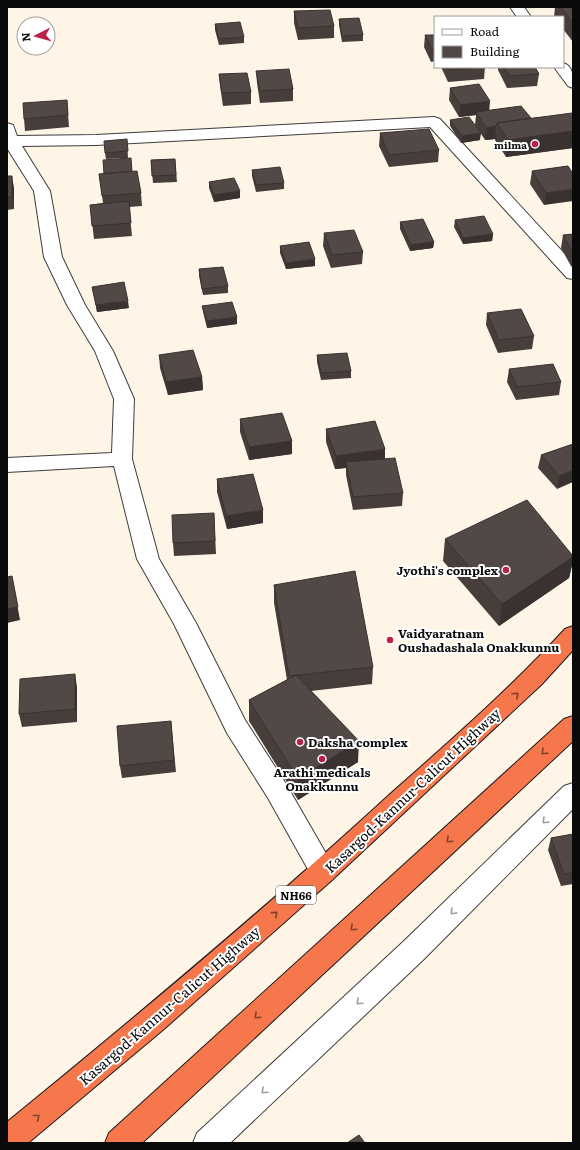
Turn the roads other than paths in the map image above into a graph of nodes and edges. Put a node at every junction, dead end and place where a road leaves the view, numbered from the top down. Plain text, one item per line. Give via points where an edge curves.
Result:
1 (517, 7) edge
2 (523, 16) edge
3 (562, 68) edge
4 (573, 83) edge
5 (9, 134) edge
6 (573, 274) edge
7 (122, 458) junction
8 (7, 465) edge
9 (573, 635) edge
10 (573, 726) edge
11 (573, 793) edge
12 (323, 872) junction
13 (7, 1141) edge
14 (120, 1143) edge
15 (208, 1143) edge

1 - 2 street
3 - 4 street
5 - 6 street via 96,140 434,122
5 - 7 street via 42,191 53,257 76,305 104,351 124,399
7 - 8 street
7 - 12 street via 148,559 185,623 236,726
12 -> 9 highway, Kasargod-Kannur-Calicut Highway / NH66 via 534,678
10 -> 14 highway
11 -> 15 street via 414,950
13 -> 12 highway, Kasargod-Kannur-Calicut Highway / NH66 via 154,1020

